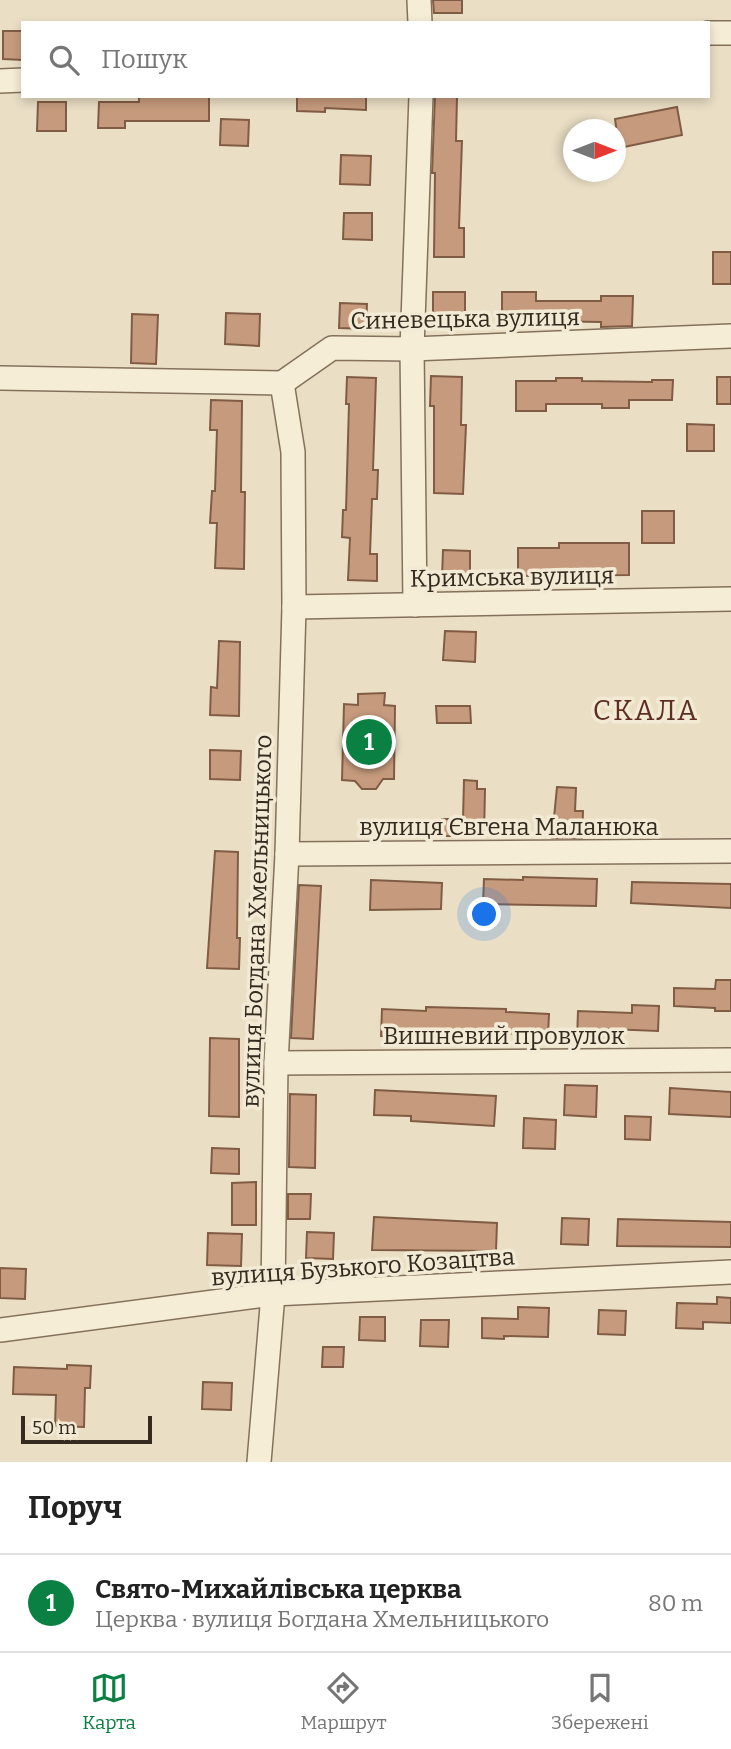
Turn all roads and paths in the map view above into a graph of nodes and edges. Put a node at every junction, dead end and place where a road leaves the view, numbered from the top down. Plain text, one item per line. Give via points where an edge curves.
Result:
1 (419, 0) edge
2 (420, 21) edge
3 (710, 33) edge
4 (731, 33) edge
5 (0, 80) edge
6 (21, 80) edge
7 (421, 98) edge
8 (731, 336) edge
9 (412, 349) junction
10 (0, 378) edge
11 (282, 383) junction
12 (731, 599) edge
13 (415, 605) junction
14 (294, 607) junction
15 (731, 851) edge
16 (288, 855) junction
17 (731, 1060) edge
18 (276, 1063) junction
19 (731, 1272) edge
20 (273, 1294) junction
21 (0, 1330) edge
22 (259, 1462) edge

1 - 2 street
3 - 4 street
5 - 6 street
7 - 9 street
8 - 9 street, Синевецька вулиця
9 - 11 street, Синевецька вулиця via 332,348
9 - 13 street
10 - 11 street
11 - 14 street, вулиця Богдана Хмельницького via 293,452
12 - 13 street, Кримська вулиця
13 - 14 street, Кримська вулиця
14 - 16 street, вулиця Богдана Хмельницького
15 - 16 street, вулиця Євгена Маланюка
16 - 18 street, вулиця Богдана Хмельницького
17 - 18 street, Вишневий провулок
18 - 20 street, вулиця Богдана Хмельницького
19 - 20 street, вулиця Бузького Козацтва
20 - 21 street, вулиця Бузького Козацтва
20 - 22 street, вулиця Богдана Хмельницького

